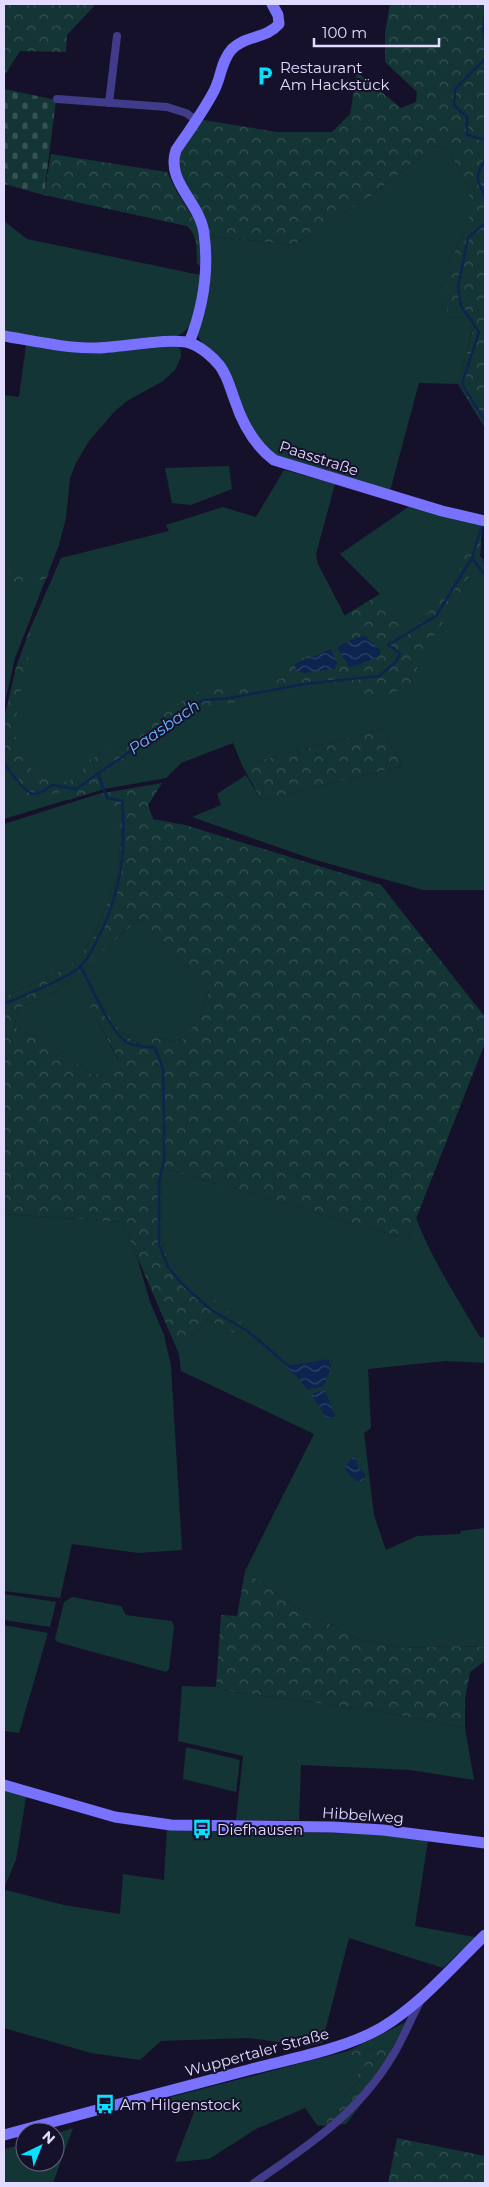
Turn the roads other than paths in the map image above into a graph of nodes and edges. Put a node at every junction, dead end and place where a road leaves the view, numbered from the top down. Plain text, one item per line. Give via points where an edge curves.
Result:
1 (272, 4) edge
2 (117, 36) dead end
3 (57, 99) dead end
4 (109, 103) junction
5 (196, 120) junction
6 (4, 336) edge
7 (189, 343) junction
8 (481, 520) edge
9 (4, 1785) edge
10 (485, 1843) edge
11 (485, 1935) edge
12 (423, 1996) junction
13 (4, 2135) edge
14 (254, 2183) edge

1 - 5 street via 279,24 273,31 246,39 232,49 222,66 215,89
2 - 4 street
3 - 4 street
4 - 5 street via 168,107
5 - 7 street via 176,150 173,166 175,176 196,209 204,233 205,283 199,318
6 - 7 street via 96,348 176,341
7 - 8 street, Paasstraße via 219,365 229,381 253,441 274,460
9 - 10 street, Hibbelweg via 102,1814 146,1822 373,1829
11 - 12 street, Wuppertaler Straße
12 - 13 street, Wuppertaler Straße via 398,2018 355,2040
12 - 14 street via 392,2057 361,2097 312,2144

